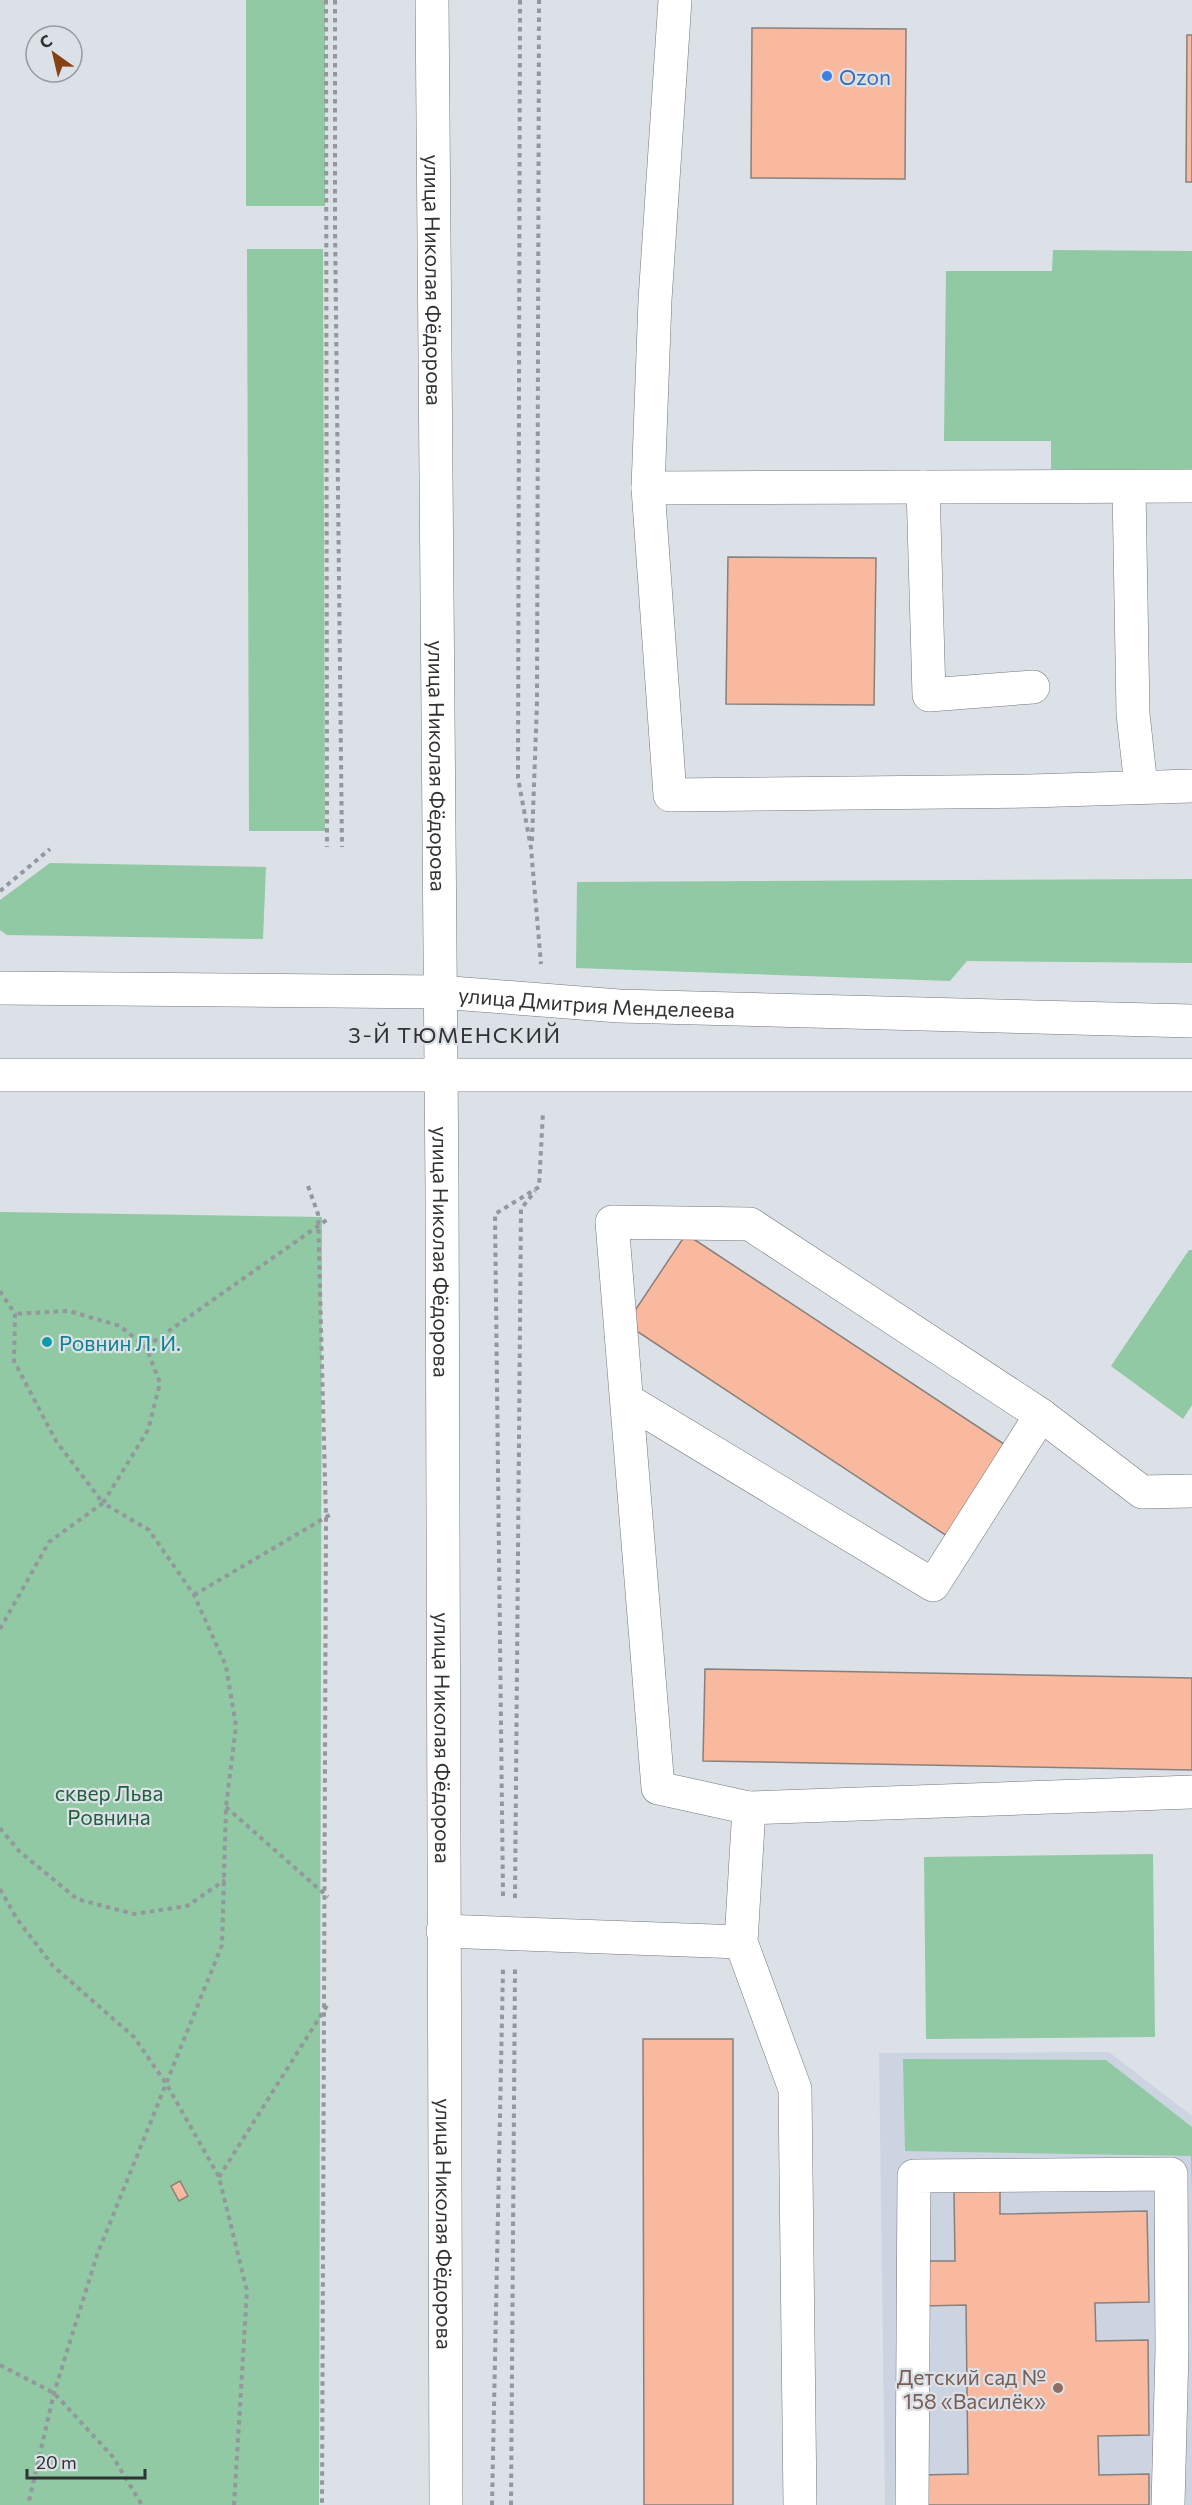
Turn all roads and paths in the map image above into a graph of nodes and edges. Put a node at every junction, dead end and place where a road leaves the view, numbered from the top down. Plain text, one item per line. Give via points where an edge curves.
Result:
1 (326, 0) edge
2 (335, 0) edge
3 (432, 0) edge
4 (520, 0) edge
5 (539, 0) edge
6 (675, 0) edge
7 (1192, 486) edge
8 (923, 487) junction
9 (1129, 487) junction
10 (648, 488) junction
11 (1033, 687) dead end
12 (1141, 786) junction
13 (1192, 786) edge
14 (327, 847) dead end
15 (342, 847) dead end
16 (531, 848) junction
17 (50, 849) dead end
18 (0, 891) edge
19 (0, 988) edge
20 (439, 992) junction
21 (544, 1000) junction
22 (1192, 1021) edge
23 (439, 1074) junction
24 (544, 1074) junction
25 (0, 1075) edge
26 (1192, 1075) edge
27 (308, 1186) dead end
28 (538, 1187) junction
29 (328, 1219) dead end
30 (319, 1225) junction
31 (0, 1291) edge
32 (15, 1314) junction
33 (146, 1347) junction
34 (627, 1400) junction
35 (1041, 1414) junction
36 (1192, 1491) edge
37 (103, 1503) junction
38 (333, 1513) dead end
39 (326, 1517) junction
40 (194, 1595) junction
41 (0, 1629) edge
42 (1192, 1792) edge
43 (226, 1807) junction
44 (749, 1808) junction
45 (0, 1828) edge
46 (225, 1880) junction
47 (0, 1889) edge
48 (323, 1893) junction
49 (328, 1898) dead end
50 (443, 1931) junction
51 (510, 1934) junction
52 (741, 1942) junction
53 (328, 2004) dead end
54 (323, 2012) junction
55 (166, 2085) junction
56 (219, 2177) junction
57 (1182, 2350) edge
58 (0, 2365) edge
59 (54, 2393) junction
60 (28, 2505) edge
61 (142, 2505) edge
62 (234, 2505) edge
63 (322, 2505) edge
64 (446, 2505) edge
65 (492, 2505) edge
66 (511, 2505) edge
67 (800, 2505) edge
68 (912, 2505) edge
69 (1167, 2505) edge

1 - 14 path
2 - 15 path
3 - 20 street, улица Николая Фёдорова
4 - 16 path via 518,778
5 - 16 path via 537,702
6 - 10 street via 655,300
7 - 9 street
8 - 9 street
8 - 10 street
8 - 11 street via 929,695
9 - 12 street via 1133,714
10 - 12 street via 670,795
12 - 13 street
16 - 21 path
17 - 18 path
19 - 20 street, улица Дмитрия Менделеева
20 - 21 street, улица Дмитрия Менделеева
20 - 23 street, улица Николая Фёдорова
21 - 22 street, улица Дмитрия Менделеева via 619,1006
23 - 24 street
23 - 25 street
23 - 50 street, улица Николая Фёдорова
24 - 26 street
24 - 28 path
27 - 30 path
28 - 51 path via 520,1209
28 - 51 path via 495,1214
29 - 30 path
30 - 33 path
30 - 39 path
31 - 32 path
32 - 33 path via 69,1311 120,1326
32 - 37 path via 14,1361 56,1441
33 - 37 path via 160,1383 148,1430
34 - 35 street via 933,1585
34 - 35 street via 612,1222 750,1224
34 - 44 street via 658,1788
35 - 36 street via 1142,1492
37 - 40 path via 149,1530
37 - 41 path via 49,1542
38 - 39 path
39 - 40 path
39 - 48 path
40 - 43 path via 226,1666 236,1726
42 - 44 street
43 - 46 path
43 - 48 path
44 - 52 street
45 - 46 path via 19,1851 77,1899 134,1914 187,1906
46 - 55 path via 222,1945
47 - 55 path via 17,1919 53,1966 134,2037
48 - 49 path
48 - 54 path
50 - 51 street
50 - 64 street, улица Николая Фёдорова
51 - 52 street
51 - 65 path
51 - 66 path
52 - 67 street via 795,2089
53 - 54 path
54 - 56 path
54 - 63 path
55 - 56 path
55 - 59 path via 97,2255
56 - 62 path via 248,2291
57 - 68 street via 1171,2174 914,2176
57 - 69 street
58 - 59 path
59 - 60 path
59 - 61 path via 113,2457

